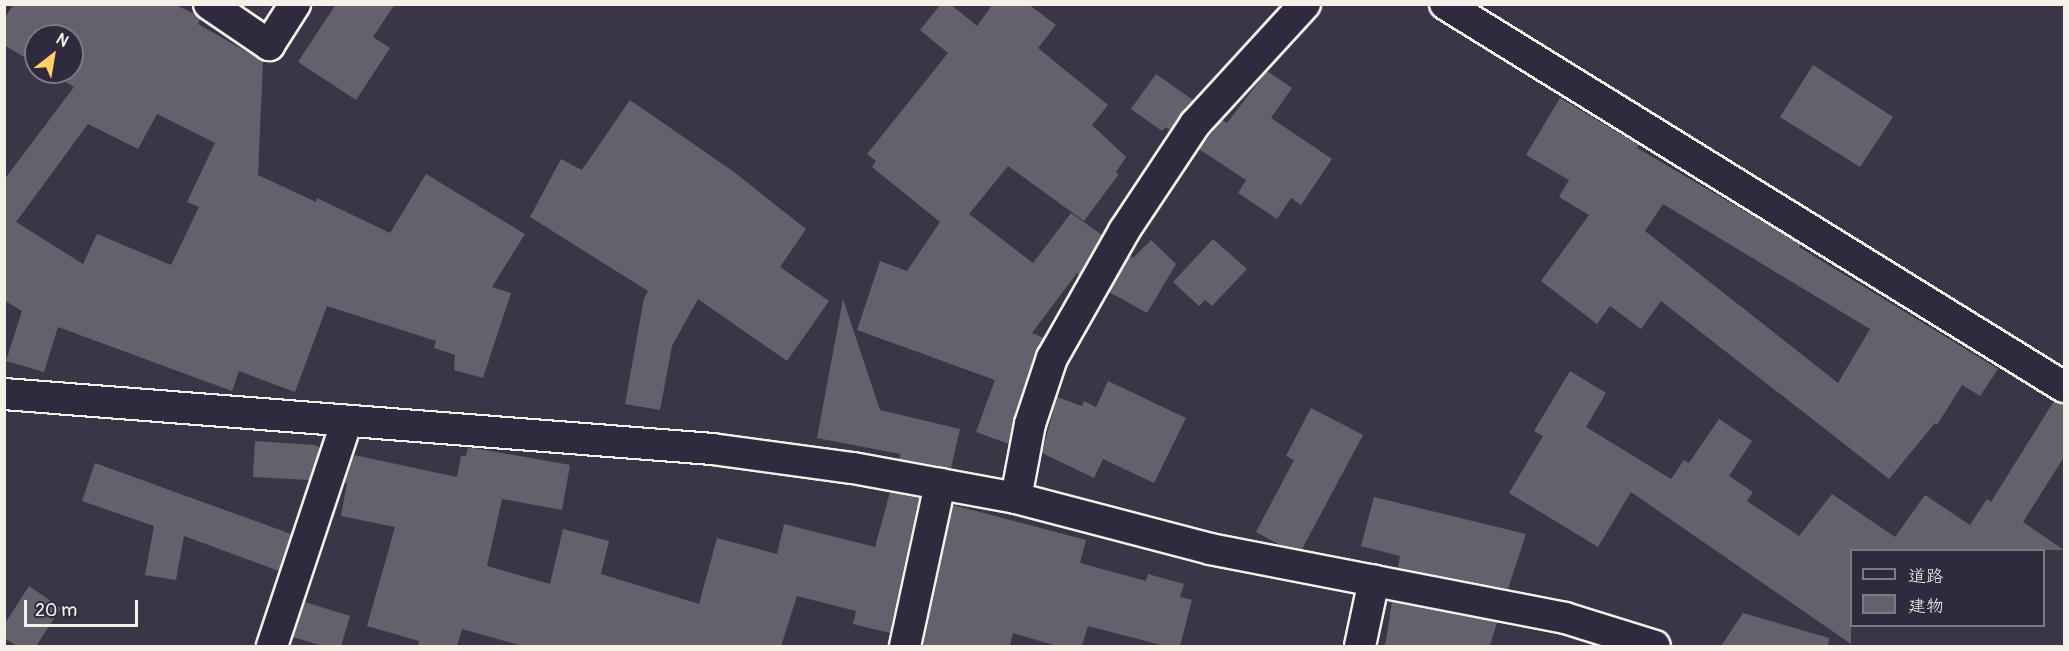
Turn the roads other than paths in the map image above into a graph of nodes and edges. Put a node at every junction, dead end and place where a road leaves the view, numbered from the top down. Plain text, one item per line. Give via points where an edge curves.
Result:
1 (209, 4) edge
2 (295, 4) edge
3 (1305, 4) edge
4 (1445, 4) edge
5 (2064, 387) edge
6 (4, 394) edge
7 (347, 421) junction
8 (940, 484) junction
9 (1016, 498) junction
10 (1374, 580) junction
11 (272, 646) edge
12 (905, 646) edge
13 (1360, 646) edge
14 (1655, 646) edge

1 - 2 street via 269,45
3 - 9 street via 1195,124 1124,231 1052,358 1030,424
4 - 5 street
6 - 7 street
7 - 8 street via 712,449
7 - 11 street
8 - 9 street
8 - 12 street
9 - 10 street via 1210,549
10 - 13 street
10 - 14 street via 1565,618

